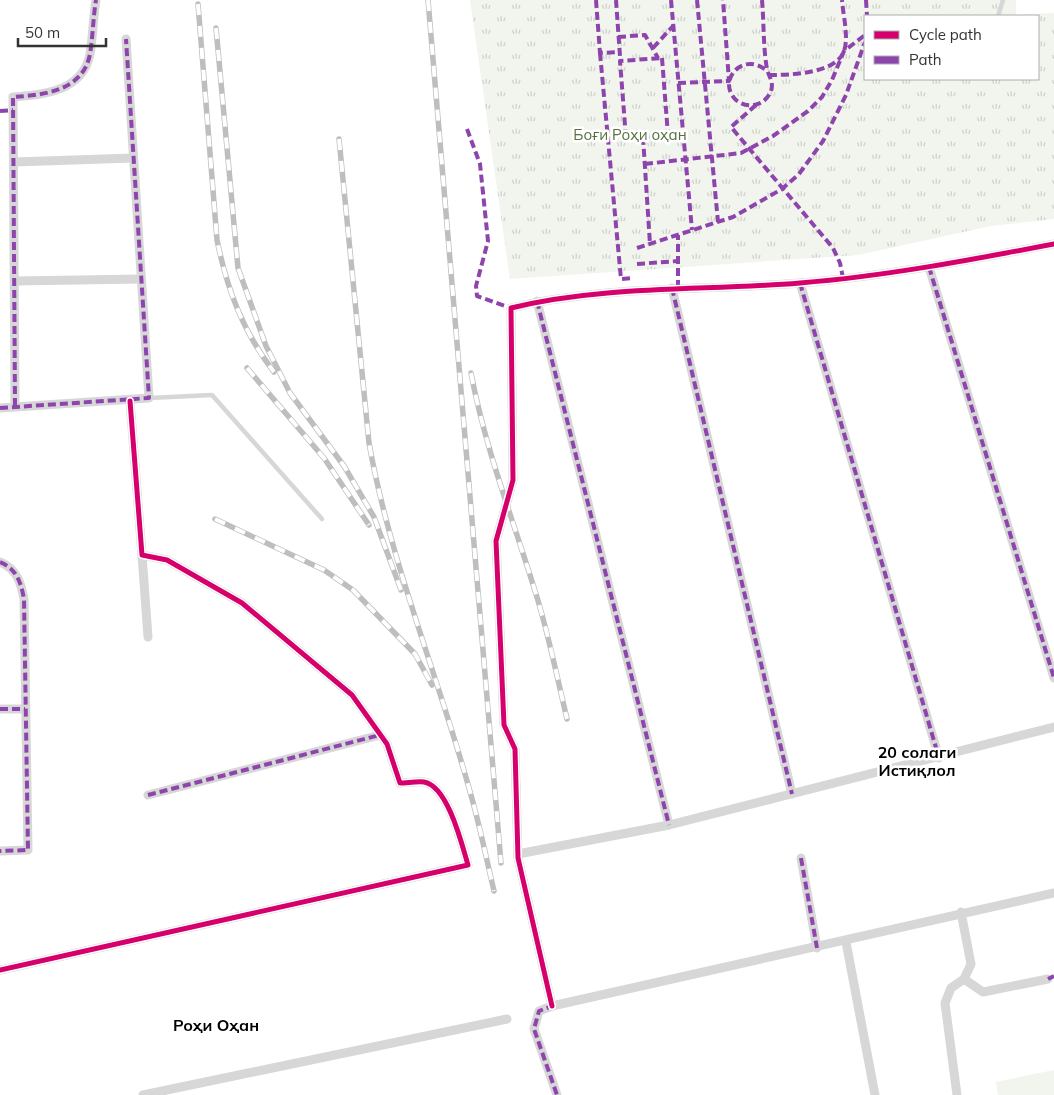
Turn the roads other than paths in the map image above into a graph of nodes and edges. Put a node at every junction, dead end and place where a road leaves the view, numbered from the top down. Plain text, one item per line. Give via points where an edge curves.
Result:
1 (96, 0) edge
2 (1003, 0) edge
3 (998, 15) edge
4 (126, 39) dead end
5 (133, 158) junction
6 (14, 162) junction
7 (1054, 244) edge
8 (929, 267) junction
9 (141, 279) junction
10 (14, 281) junction
11 (800, 283) junction
12 (672, 288) junction
13 (537, 301) junction
14 (149, 398) junction
15 (130, 401) junction
16 (15, 406) junction
17 (0, 408) edge
18 (322, 519) dead end
19 (142, 555) junction
20 (0, 562) edge
21 (148, 638) dead end
22 (1054, 678) edge
23 (0, 709) edge
24 (25, 709) junction
25 (1054, 728) edge
26 (380, 735) junction
27 (939, 758) junction
28 (792, 794) junction
29 (148, 795) dead end
30 (669, 825) junction
31 (0, 851) edge
32 (518, 854) junction
33 (801, 858) dead end
34 (1054, 893) edge
35 (960, 912) junction
36 (846, 942) junction
37 (816, 948) junction
38 (0, 970) edge
39 (964, 979) junction
40 (1048, 979) dead end
41 (552, 1006) junction
42 (507, 1019) dead end
43 (143, 1095) edge
44 (557, 1095) edge
45 (875, 1095) edge
46 (957, 1095) edge

1 - 6 street via 90,56 80,75 67,87 44,94 13,97
2 - 3 lane
4 - 5 street
5 - 6 street
5 - 9 street
6 - 10 street
7 - 8 street
8 - 11 street
8 - 22 street
9 - 10 street
9 - 14 street
10 - 16 street
11 - 12 street
11 - 27 street
12 - 13 street
12 - 28 street
13 - 30 street
13 - 32 street via 511,308 513,480 496,541 504,725 515,749
14 - 15 street
14 - 18 lane via 212,395
15 - 16 street
15 - 19 street
16 - 17 street
19 - 21 street
19 - 26 street via 167,560 242,604 352,695
20 - 24 street via 20,580 24,599
23 - 24 street
24 - 31 street via 28,850
25 - 27 street
26 - 29 street
26 - 38 street via 387,744 400,784 425,782 437,791 453,816 468,865
27 - 28 street
28 - 30 street
30 - 32 street
32 - 41 street
33 - 37 street
34 - 35 street
35 - 36 street
35 - 39 street via 971,964
36 - 37 street
36 - 45 street
37 - 41 street
39 - 40 street via 983,992
39 - 46 street via 951,988 945,1003
41 - 44 street via 539,1012 534,1029
42 - 43 street

